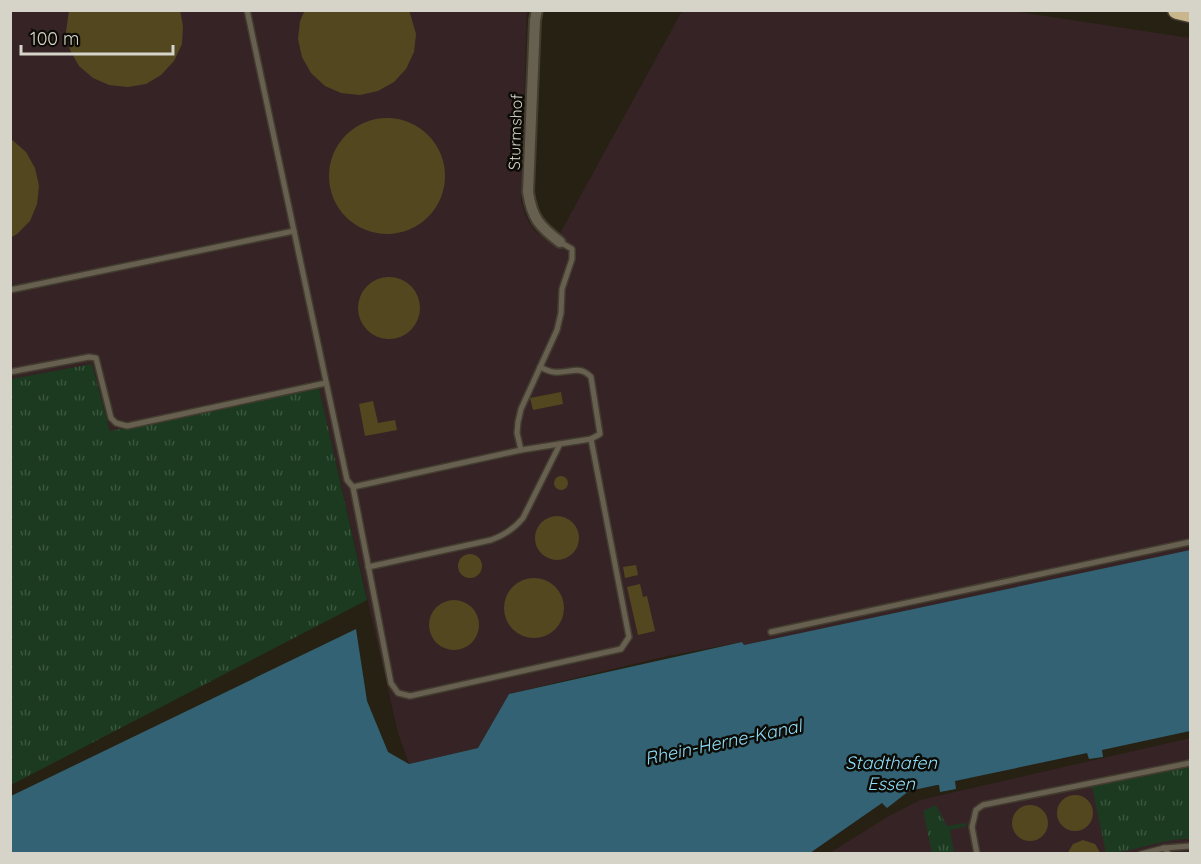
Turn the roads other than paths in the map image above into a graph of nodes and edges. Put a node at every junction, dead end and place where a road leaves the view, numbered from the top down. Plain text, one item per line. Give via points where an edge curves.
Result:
1 (247, 10) edge
2 (537, 10) edge
3 (1177, 10) edge
4 (1191, 13) edge
5 (294, 231) junction
6 (560, 242) joint
7 (10, 290) edge
8 (540, 367) junction
9 (10, 372) edge
10 (326, 383) junction
11 (591, 439) junction
12 (560, 444) junction
13 (521, 450) junction
14 (352, 487) junction
15 (1191, 542) edge
16 (368, 567) junction
17 (771, 632) dead end
18 (1191, 763) edge
19 (1191, 846) edge
20 (1164, 848) junction
21 (977, 854) edge
22 (1141, 854) edge
23 (1169, 854) edge

1 - 5 lane
2 - 6 street, Sturmshof via 528,192 536,221
3 - 4 highway
5 - 7 lane
5 - 10 lane
6 - 8 lane via 572,249 572,259 562,289 557,330
8 - 11 lane via 554,372 574,369 591,377 600,434
8 - 13 lane via 518,422
9 - 10 lane via 96,358 111,418 127,426
10 - 14 lane via 347,480
11 - 12 lane
11 - 16 lane via 629,637 621,649 410,696 398,693 391,683
12 - 13 lane
12 - 16 lane via 523,518 504,536
13 - 14 lane
14 - 16 lane
15 - 17 lane
18 - 21 lane via 983,805 976,810 973,822
19 - 20 lane
20 - 22 lane
20 - 23 lane

